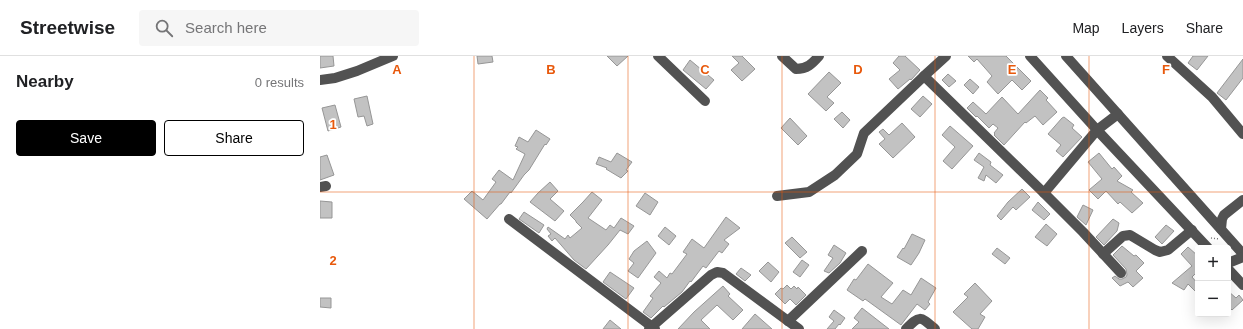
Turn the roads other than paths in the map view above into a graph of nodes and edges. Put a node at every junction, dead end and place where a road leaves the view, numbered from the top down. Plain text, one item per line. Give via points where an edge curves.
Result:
1 (393, 56) edge
2 (658, 56) edge
3 (782, 56) edge
4 (819, 56) edge
5 (946, 56) edge
6 (1030, 56) edge
7 (1066, 56) edge
8 (1167, 56) edge
9 (924, 76) junction
10 (320, 80) edge
11 (705, 101) dead end
12 (1118, 114) junction
13 (1097, 130) junction
14 (1243, 134) edge
15 (1044, 193) junction
16 (777, 196) dead end
17 (1243, 200) edge
18 (509, 219) dead end
19 (1221, 229) junction
20 (1192, 230) junction
21 (1205, 245) edge
22 (862, 251) dead end
23 (1103, 254) junction
24 (1243, 254) edge
25 (1243, 257) edge
26 (1231, 262) edge
27 (1231, 272) edge
28 (1121, 273) dead end
29 (1243, 284) edge
30 (788, 321) junction
31 (652, 328) edge
32 (799, 329) edge
33 (906, 329) edge
34 (935, 329) edge

1 - 10 street via 357,71
2 - 11 street
3 - 4 street via 796,69 809,66
5 - 9 street
6 - 13 street
7 - 12 street
8 - 14 street via 1212,97
9 - 15 street
9 - 16 street via 864,133 857,154 834,175 809,192
12 - 13 street
12 - 19 street
13 - 15 street
13 - 20 street
15 - 23 street
17 - 19 street via 1224,215
18 - 31 street
19 - 24 street
20 - 21 street
20 - 23 street via 1168,250 1154,250 1130,235 1123,236
22 - 30 street
23 - 28 street
25 - 26 street
27 - 29 street
30 - 31 street via 723,273 717,272
30 - 32 street
33 - 34 street via 920,318

